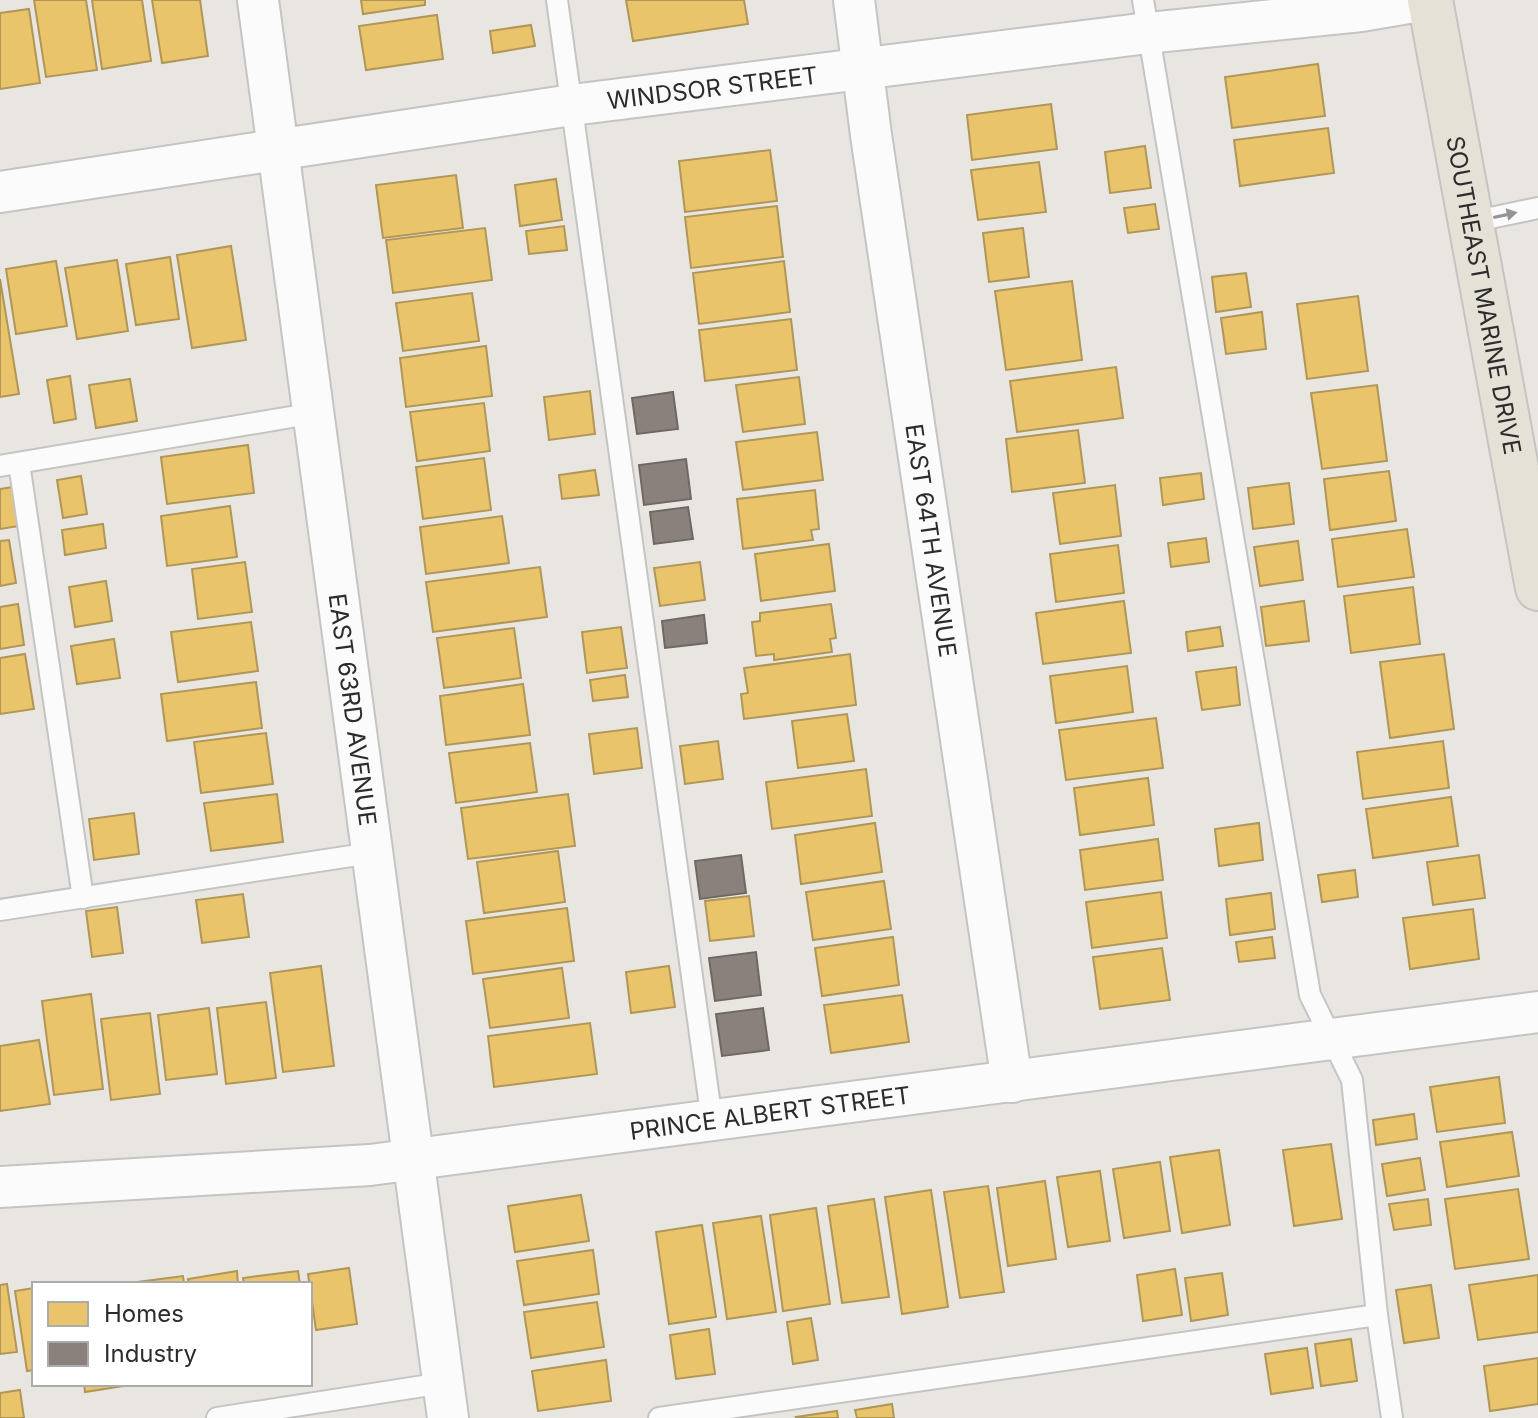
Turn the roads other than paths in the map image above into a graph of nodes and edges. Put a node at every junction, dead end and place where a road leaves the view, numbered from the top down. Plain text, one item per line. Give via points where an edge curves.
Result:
1 (258, 0) edge
2 (557, 0) edge
3 (854, 0) edge
4 (1428, 0) edge
5 (1145, 16) edge
6 (862, 70) junction
7 (572, 105) junction
8 (281, 149) junction
9 (0, 192) edge
10 (1538, 208) edge
11 (1471, 222) junction
12 (315, 413) junction
13 (9, 464) edge
14 (1538, 588) edge
15 (371, 853) junction
16 (83, 898) junction
17 (0, 910) edge
18 (1538, 1012) edge
19 (1331, 1038) junction
20 (1012, 1082) junction
21 (712, 1121) junction
22 (413, 1159) junction
23 (0, 1187) edge
24 (1377, 1315) junction
25 (446, 1400) edge
26 (217, 1418) edge
27 (659, 1418) edge
28 (1392, 1418) edge

1 - 8 street, EAST 63RD AVENUE
2 - 7 lane
3 - 6 street, EAST 64TH AVENUE
4 - 5 street, WINDSOR STREET via 1361,11
4 - 11 main road, SOUTHEAST MARINE DRIVE
5 - 6 street, WINDSOR STREET
5 - 19 lane via 1310,995
6 - 7 street, WINDSOR STREET
6 - 20 street, EAST 64TH AVENUE
7 - 8 street, WINDSOR STREET
7 - 21 lane
8 - 9 street, WINDSOR STREET
8 - 12 street, EAST 63RD AVENUE
11 -> 10 lane
11 - 14 main road, SOUTHEAST MARINE DRIVE
12 - 13 lane
12 - 15 street, EAST 63RD AVENUE
13 - 16 lane
15 - 16 lane
15 - 22 street, EAST 63RD AVENUE
16 - 17 lane
18 - 19 street, PRINCE ALBERT STREET
19 - 20 street, PRINCE ALBERT STREET
19 - 24 lane via 1352,1080
20 - 21 street, PRINCE ALBERT STREET
21 - 22 street, PRINCE ALBERT STREET
22 - 23 street, PRINCE ALBERT STREET
22 - 25 street, EAST 63RD AVENUE
24 - 27 lane
24 - 28 lane
25 - 26 lane

